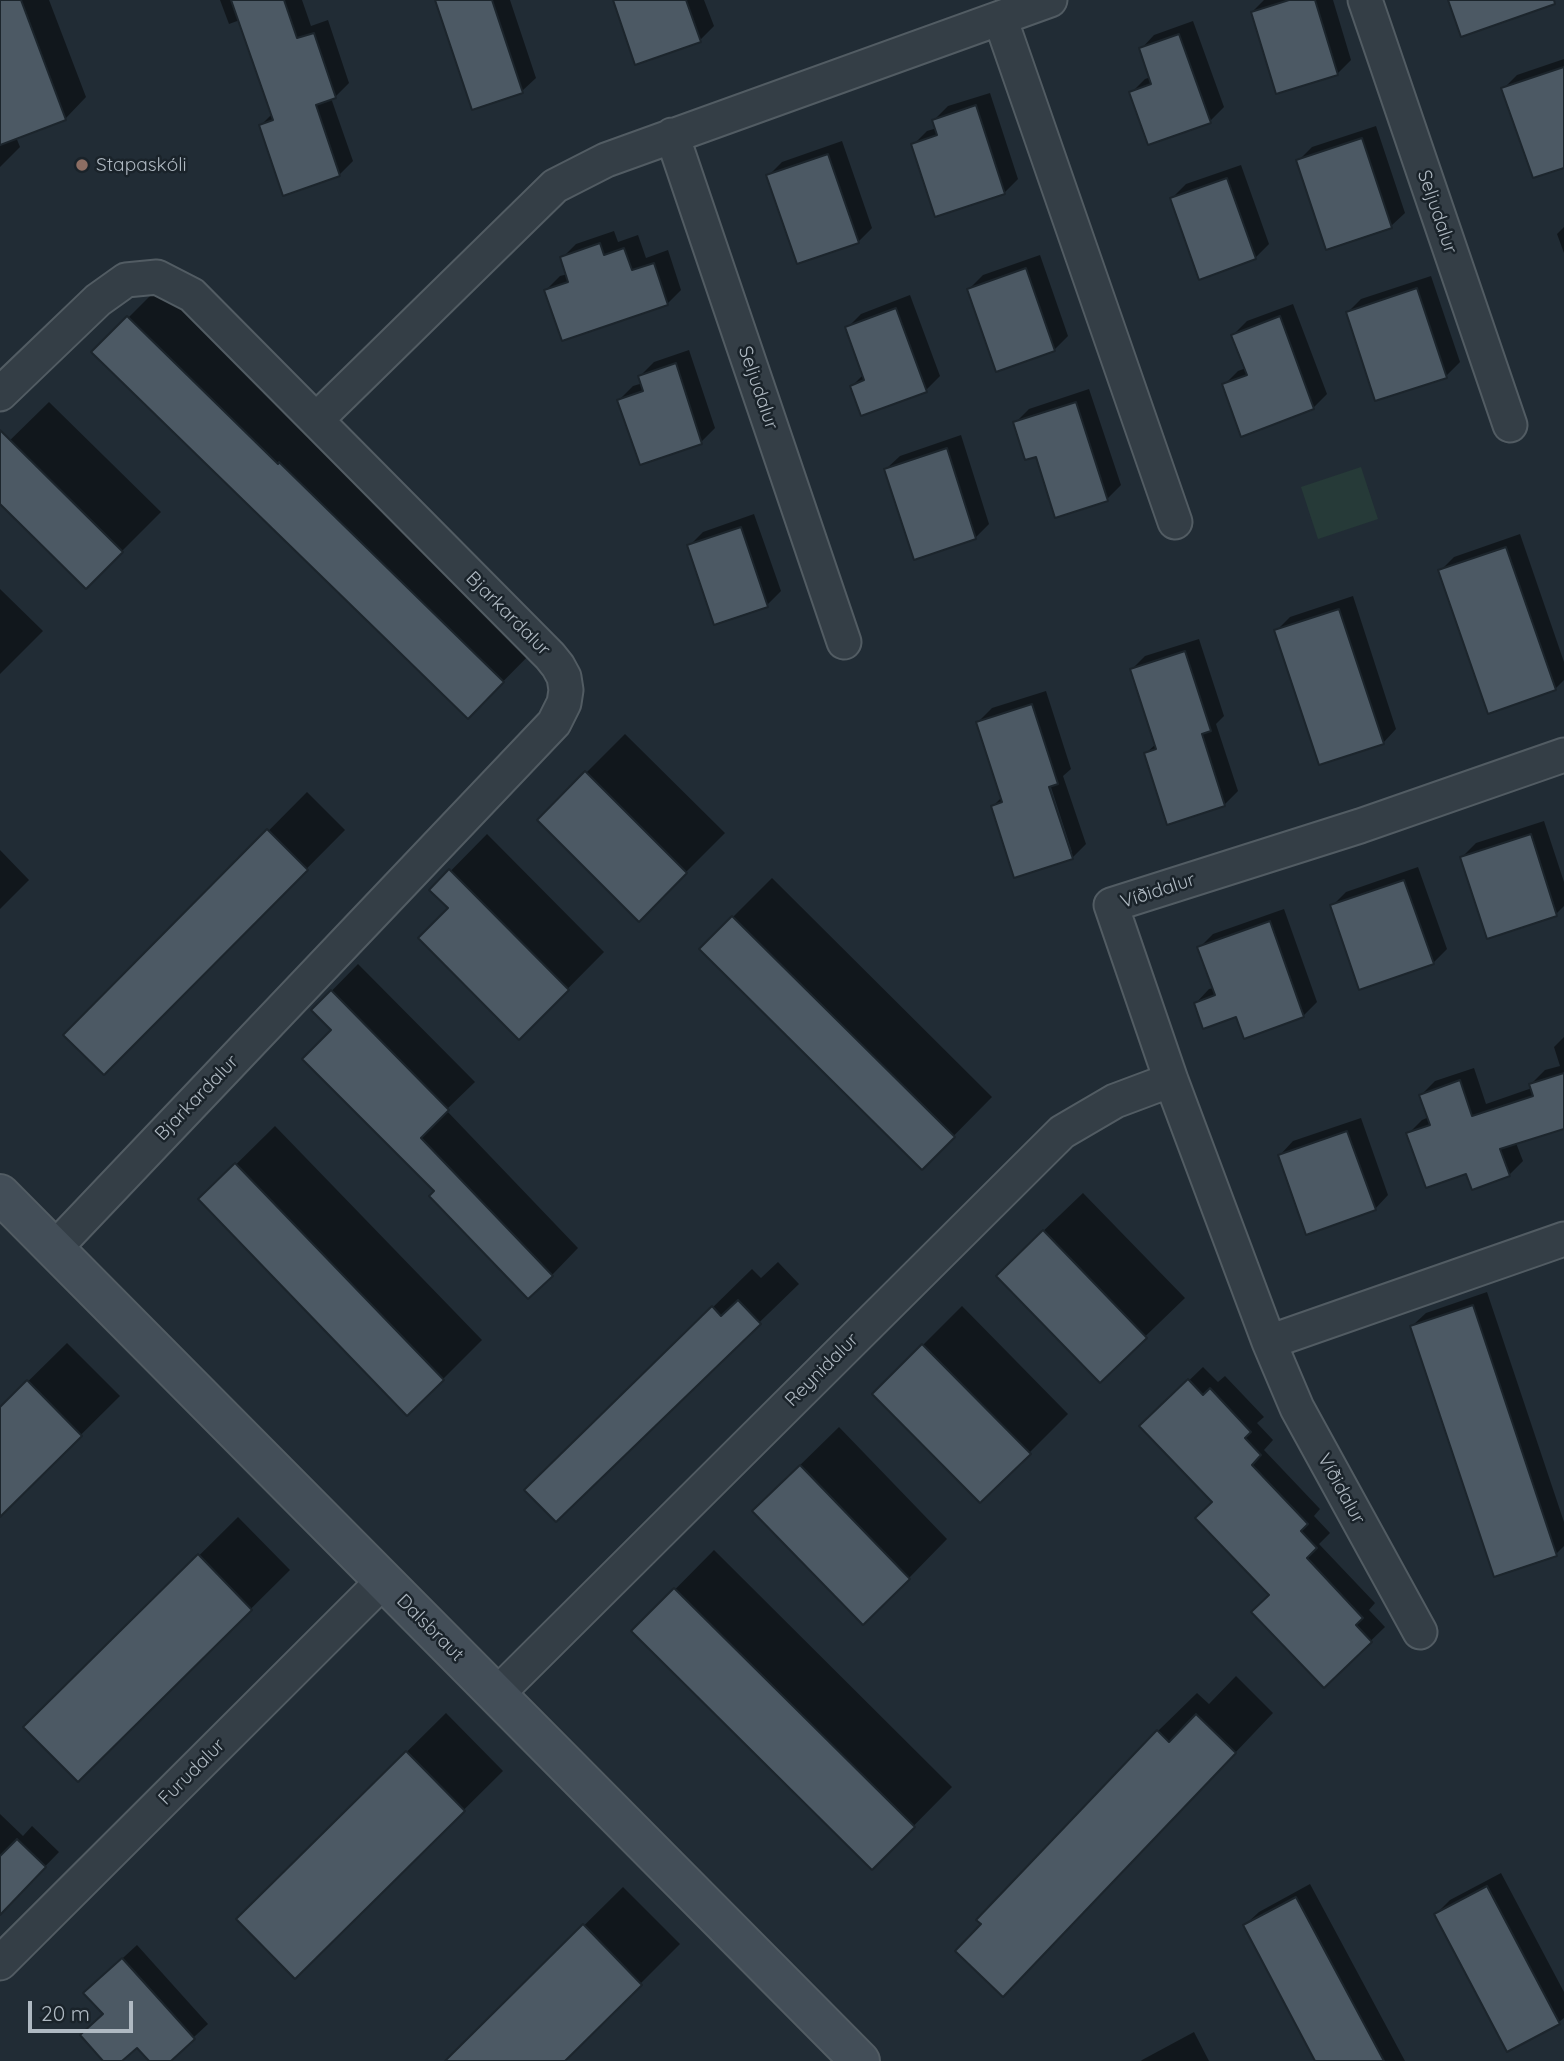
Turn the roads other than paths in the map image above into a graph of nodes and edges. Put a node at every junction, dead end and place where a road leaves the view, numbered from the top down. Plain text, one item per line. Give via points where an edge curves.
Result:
1 (1050, 0) edge
2 (1365, 0) edge
3 (1000, 18) junction
4 (672, 135) junction
5 (0, 394) edge
6 (316, 420) junction
7 (1510, 425) dead end
8 (1175, 522) dead end
9 (844, 642) dead end
10 (1564, 755) edge
11 (1171, 1080) junction
12 (0, 1194) edge
13 (1564, 1239) edge
14 (54, 1249) junction
15 (1269, 1342) junction
16 (383, 1581) junction
17 (1420, 1632) dead end
18 (496, 1695) junction
19 (0, 1963) edge
20 (860, 2061) edge

1 - 3 street
2 - 7 street, Seljudalur
3 - 4 street
3 - 8 street
4 - 6 street via 606,159 555,187
4 - 9 street, Seljudalur
5 - 6 street, Bjarkardalur via 126,279 157,277 192,295
6 - 14 street, Bjarkardalur via 550,656 564,677 564,703 554,723
10 - 11 street, Víðidalur via 1111,905
11 - 15 street, Víðidalur
11 - 18 street, Reynidalur via 1115,1101 1062,1132
12 - 14 street, Dalsbraut
13 - 15 street
14 - 16 street, Dalsbraut
15 - 17 street, Víðidalur via 1297,1408
16 - 18 street, Dalsbraut
16 - 19 street, Furudalur
18 - 20 street, Dalsbraut

